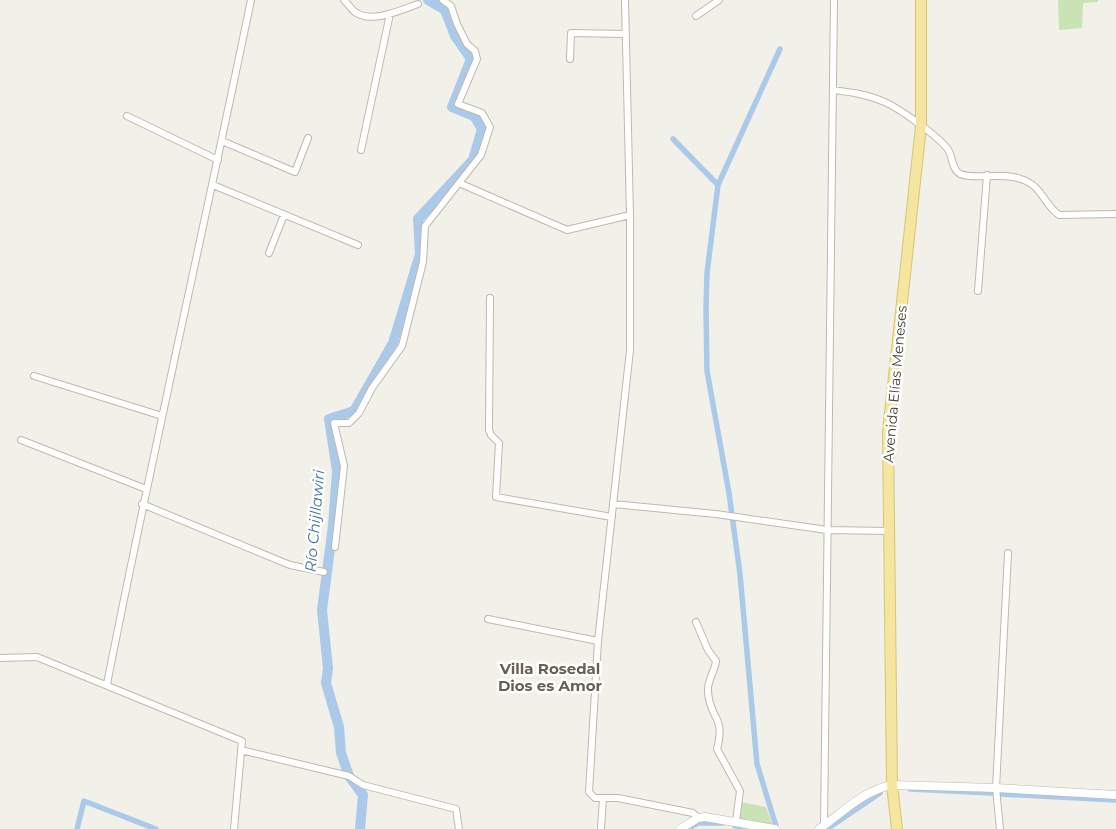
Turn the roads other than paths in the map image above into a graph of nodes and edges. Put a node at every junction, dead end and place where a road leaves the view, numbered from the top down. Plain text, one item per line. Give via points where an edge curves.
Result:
1 (251, 0) edge
2 (344, 0) edge
3 (443, 0) edge
4 (625, 0) edge
5 (703, 0) edge
6 (719, 0) edge
7 (834, 0) edge
8 (921, 0) edge
9 (418, 4) dead end
10 (703, 10) junction
11 (390, 14) junction
12 (696, 16) dead end
13 (625, 34) junction
14 (570, 59) dead end
15 (833, 90) junction
16 (127, 116) dead end
17 (921, 126) junction
18 (308, 138) dead end
19 (222, 141) junction
20 (361, 150) dead end
21 (218, 160) junction
22 (987, 175) junction
23 (459, 183) junction
24 (213, 186) junction
25 (1116, 214) edge
26 (284, 215) junction
27 (630, 215) junction
28 (358, 245) dead end
29 (269, 253) dead end
30 (978, 291) dead end
31 (490, 298) dead end
32 (34, 376) dead end
33 (162, 416) junction
34 (21, 440) dead end
35 (146, 489) junction
36 (142, 504) junction
37 (613, 504) junction
38 (612, 517) junction
39 (827, 530) junction
40 (888, 530) junction
41 (335, 547) dead end
42 (1008, 553) dead end
43 (324, 572) dead end
44 (488, 619) dead end
45 (696, 622) dead end
46 (598, 641) junction
47 (0, 658) edge
48 (107, 684) junction
49 (242, 750) junction
50 (892, 785) junction
51 (996, 788) junction
52 (1116, 795) edge
53 (603, 798) junction
54 (698, 818) junction
55 (733, 821) junction
56 (822, 827) edge
57 (234, 829) edge
58 (459, 829) edge
59 (601, 829) edge
60 (680, 829) edge
61 (728, 829) edge
62 (775, 829) edge
63 (897, 829) edge
64 (1000, 829) edge

1 - 19 street
2 - 11 street via 356,13 366,17
3 - 23 street via 451,6 457,24 477,59 458,104 482,113 490,126 481,155
4 - 13 street
5 - 10 street
6 - 10 street
7 - 15 street
8 - 17 main road, Avenida Elías Meneses
9 - 11 street
10 - 12 street
11 - 20 street
13 - 14 street via 571,33
13 - 27 street
15 - 17 street via 883,101
15 - 39 street
16 - 21 street
17 - 22 street via 948,150 958,172
17 - 40 main road, Avenida Elías Meneses via 888,432
18 - 19 street via 295,172
19 - 21 street
21 - 24 street
22 - 25 street via 1012,176 1036,186 1059,215
22 - 30 street
23 - 27 street via 567,230
23 - 41 street via 426,226 423,262 402,346 372,388 359,413 349,423 334,424 344,466
24 - 26 street
24 - 33 street
26 - 28 street
26 - 29 street
27 - 37 street via 630,350
31 - 38 street via 489,430 499,443 496,497
32 - 33 street
33 - 35 street
34 - 35 street
35 - 36 street
36 - 43 street via 290,565
36 - 48 street
37 - 38 street
37 - 39 street
38 - 46 street
39 - 40 street
39 - 56 street
40 - 50 main road, Avenida Elías Meneses
42 - 51 street
44 - 46 street
45 - 55 street via 716,661 716,670 707,688 710,708 718,718 721,732 717,749 740,791
46 - 53 street via 589,792 595,798
47 - 48 street via 37,657
48 - 49 street via 242,741
49 - 57 street
49 - 58 street via 349,776 363,785 456,809
50 - 51 street
50 - 56 street via 865,795
50 - 63 main road, Avenida Elías Meneses
51 - 52 street
51 - 64 street
53 - 54 street via 693,812
53 - 59 street
54 - 55 street
54 - 60 street
55 - 61 street
55 - 62 street

